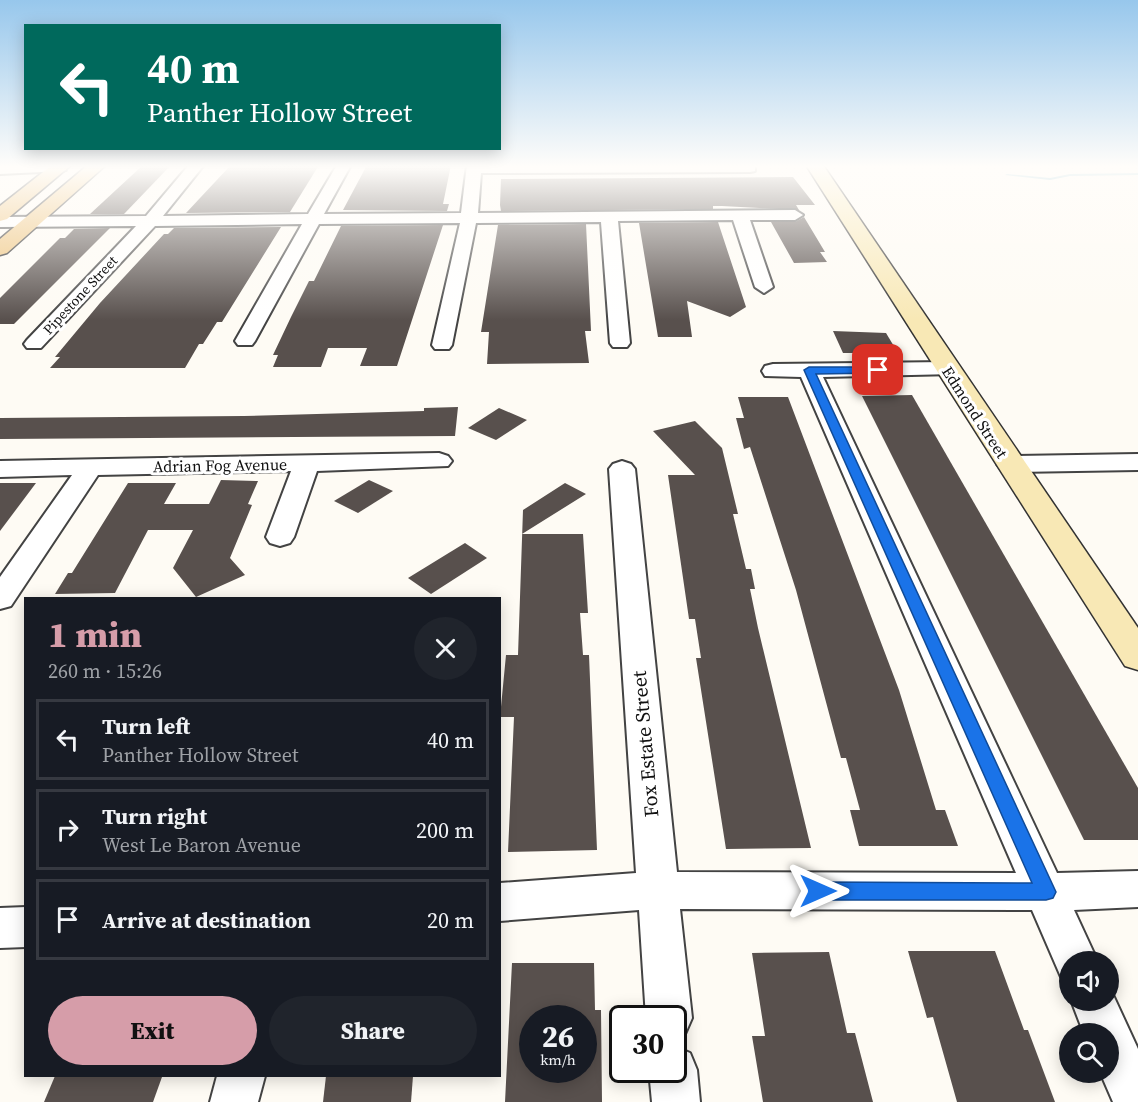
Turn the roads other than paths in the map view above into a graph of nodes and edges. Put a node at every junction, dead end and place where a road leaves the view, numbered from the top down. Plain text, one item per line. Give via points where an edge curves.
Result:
1 (38, 216) edge
2 (154, 216) edge
3 (684, 216) edge
4 (740, 216) edge
5 (848, 216) edge
6 (609, 217) junction
7 (469, 218) junction
8 (314, 219) junction
9 (0, 222) edge
10 (32, 222) junction
11 (149, 222) junction
12 (0, 249) edge
13 (764, 287) dead end
14 (245, 341) dead end
15 (620, 343) dead end
16 (34, 344) dead end
17 (442, 345) dead end
18 (947, 369) junction
19 (809, 370) junction
20 (774, 371) dead end
21 (440, 461) dead end
22 (1138, 462) edge
23 (307, 463) junction
24 (1010, 464) junction
25 (90, 468) junction
26 (0, 469) edge
27 (622, 469) dead end
28 (280, 537) dead end
29 (0, 599) edge
30 (1138, 657) edge
31 (1138, 889) edge
32 (658, 890) junction
33 (1046, 892) junction
34 (501, 902) edge
35 (24, 927) edge
36 (0, 928) edge
37 (1071, 951) edge
38 (668, 1005) edge
39 (1119, 1060) edge
40 (241, 1077) edge
41 (674, 1083) edge
42 (234, 1102) edge
43 (676, 1102) edge
44 (1137, 1102) edge

1 - 10 main road
2 - 11 street, Pipestone Street
3 - 6 street
4 - 13 street
5 - 18 street, Edmond Street
6 - 7 street
6 - 15 street
7 - 8 street
7 - 17 street
8 - 11 street
8 - 14 street
9 - 10 street
10 - 11 street
10 - 12 main road
11 - 16 street, Pipestone Street
18 - 19 street
18 - 24 street, Edmond Street
19 - 20 street
19 - 33 street
21 - 23 street, Adrian Fog Avenue
22 - 24 street
23 - 25 street, Adrian Fog Avenue
23 - 28 street
24 - 30 street, Edmond Street
25 - 26 street, Adrian Fog Avenue
25 - 29 street
27 - 32 street, Fox Estate Street
31 - 33 street
32 - 33 street
32 - 34 street
32 - 38 street, Fox Estate Street
33 - 37 street
35 - 36 street
39 - 44 street
40 - 42 street
41 - 43 street

